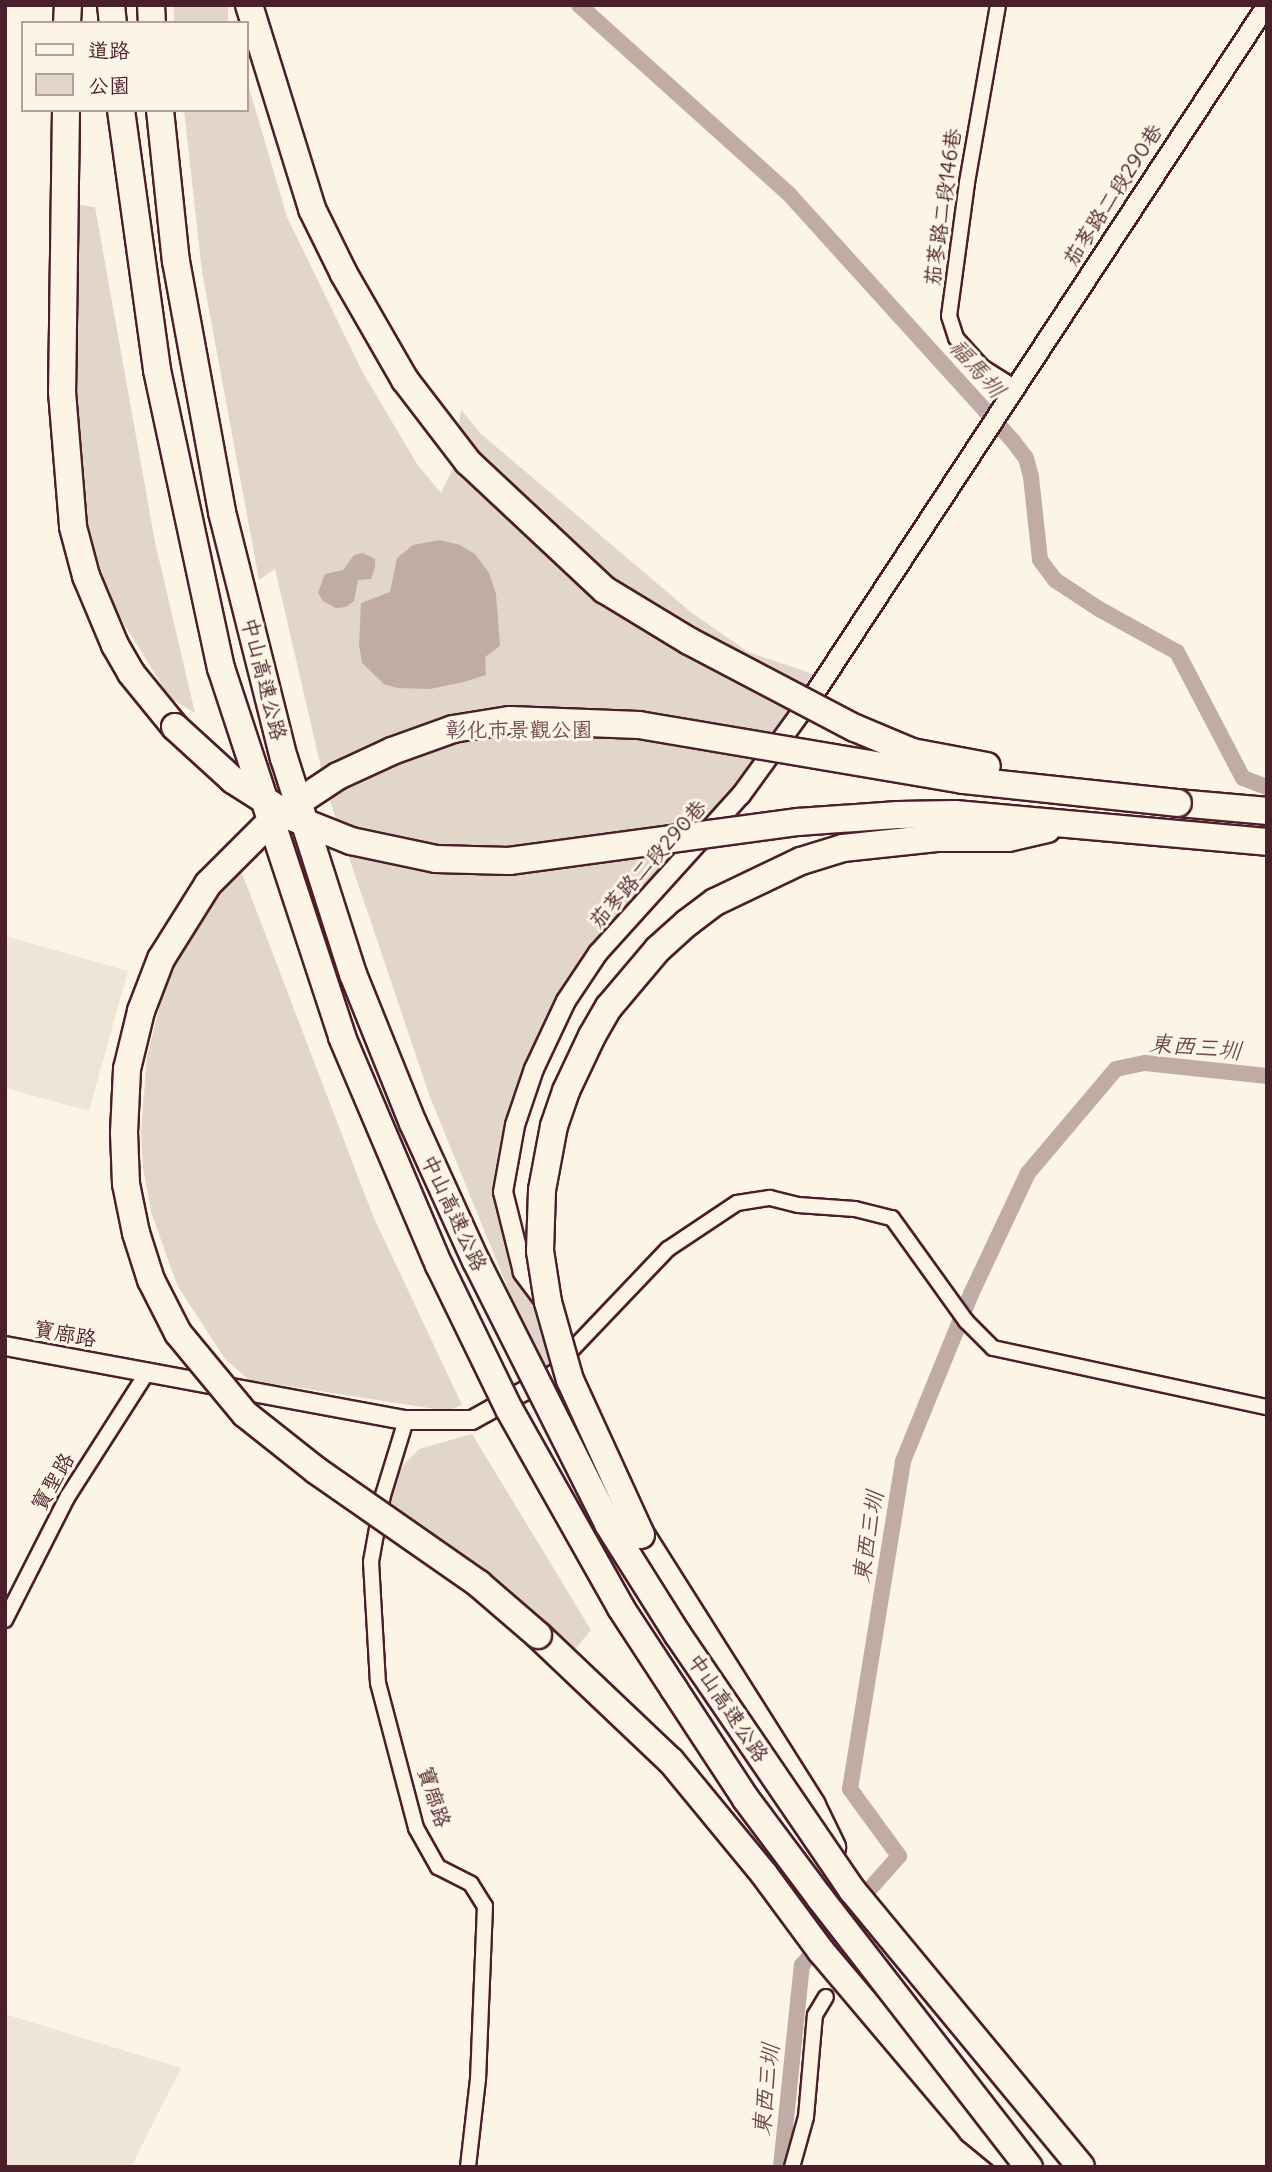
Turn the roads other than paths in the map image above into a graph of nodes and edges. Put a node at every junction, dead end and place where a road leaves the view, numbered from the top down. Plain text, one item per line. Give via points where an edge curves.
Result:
1 (249, 5) edge
2 (998, 5) edge
3 (1266, 5) edge
4 (66, 112) edge
5 (121, 112) edge
6 (160, 112) edge
7 (1015, 388) junction
8 (1178, 803) junction
9 (1267, 811) edge
10 (1070, 823) junction
11 (1267, 842) edge
12 (662, 964) dead end
13 (553, 1313) junction
14 (5, 1346) edge
15 (566, 1363) junction
16 (148, 1371) junction
17 (1267, 1407) edge
18 (406, 1420) junction
19 (5, 1620) edge
20 (852, 1890) junction
21 (825, 1997) dead end
22 (468, 2167) edge
23 (792, 2167) edge
24 (1017, 2167) edge
25 (1029, 2167) edge
26 (1081, 2167) edge

1 - 8 highway, bridge via 312,209 405,380 468,461 605,590 689,642 855,728 912,752
2 - 7 street, 茄苳路二段146巷 via 949,316 956,338 982,367
3 - 7 street, 茄苳路二段290巷
4 - 10 highway, bridge via 62,392 73,527 102,618 131,673 175,727 233,780 323,832 410,855 469,861 509,861 798,822 898,815 956,814
5 - 25 highway, 中山高速公路, bridge via 157,370 221,668 342,1037 439,1265 509,1409 621,1608 746,1799
6 - 20 highway, 中山高速公路, bridge via 176,261 222,512 284,758 353,974 413,1123 476,1261 608,1524
7 - 13 street, 茄苳路二段290巷 via 774,750 741,795 598,953 566,1001 534,1069 515,1125 503,1192 523,1272
8 - 9 highway
8 - 24 highway, bridge via 963,780 639,725 510,720 453,729 338,776 273,819 244,845 208,884 161,959 141,1011 127,1069 124,1133 131,1209 150,1280 178,1332 245,1414 317,1471 479,1584 629,1718 671,1761 821,1951 972,2130
10 - 11 highway, bridge
10 - 20 highway, bridge via 1008,838 924,839 843,848 801,861 715,902 658,949 609,1007 566,1091 546,1164 540,1251 548,1302 570,1380 641,1535 813,1806
12 - 13 street via 612,1017 583,1074 556,1153 543,1212
13 - 15 street, 茄苳路二段290巷
14 - 16 street, 寶廍路
15 - 17 street via 668,1249 737,1203 770,1198 892,1218 965,1321 993,1348
15 - 18 street, 寶廍路 via 472,1420
16 - 18 street, 寶廍路
16 - 19 street, 寶聖路 via 68,1496
18 - 22 street, 寶廍路 via 383,1495 371,1562 378,1683 416,1828 438,1867 471,1884 485,1906 478,2079
20 - 26 highway, 中山高速公路, bridge
21 - 23 street via 815,2015 806,2117

